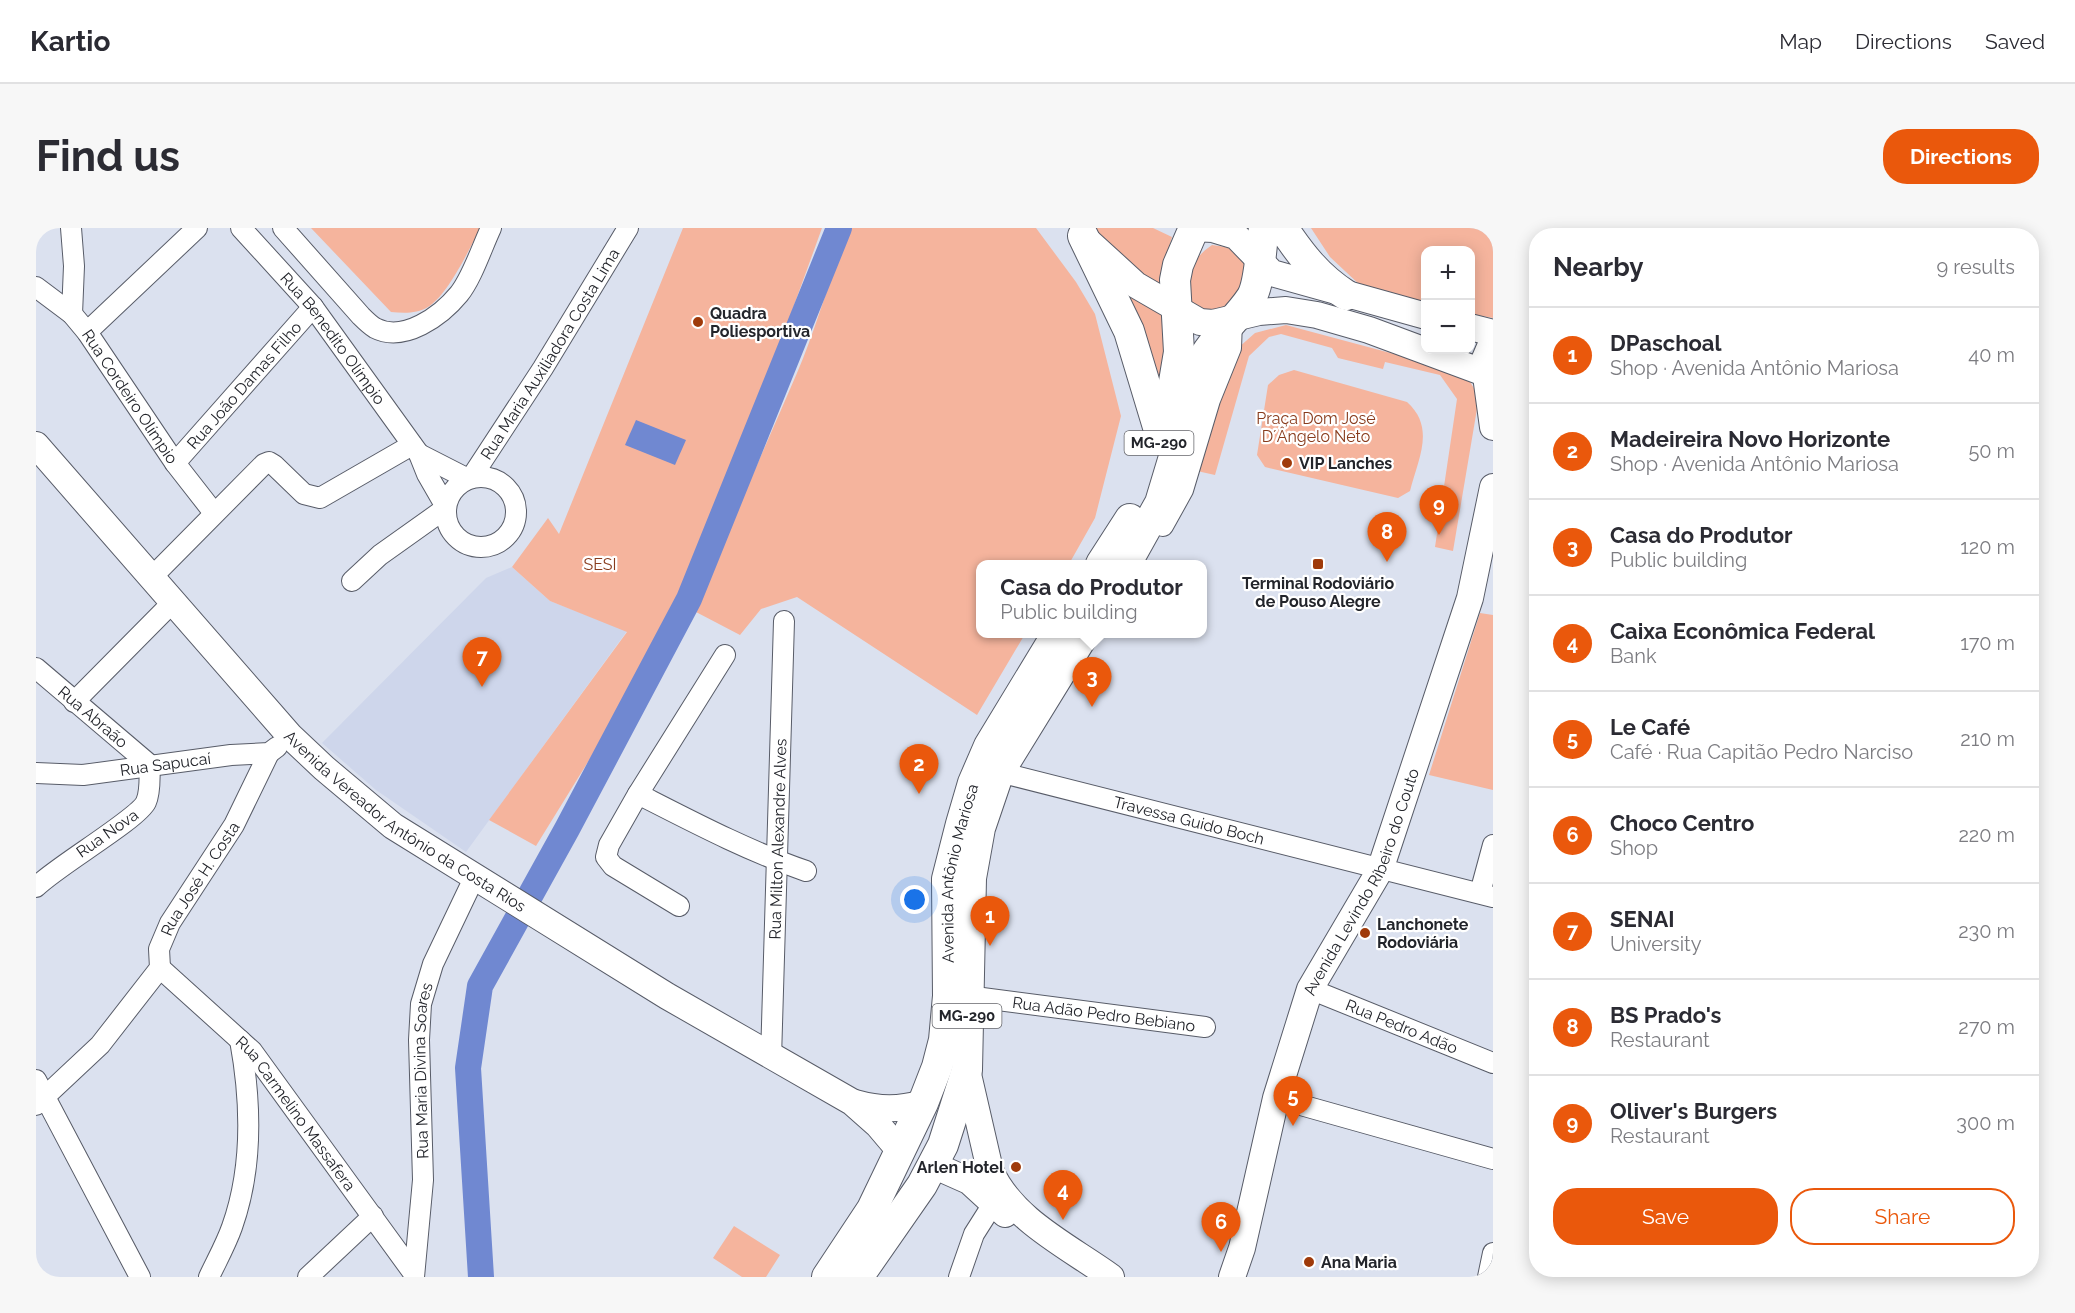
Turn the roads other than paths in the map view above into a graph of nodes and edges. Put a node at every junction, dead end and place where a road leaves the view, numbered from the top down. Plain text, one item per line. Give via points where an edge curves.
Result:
1 (71, 228) edge
2 (197, 228) edge
3 (240, 228) edge
4 (283, 228) edge
5 (491, 228) edge
6 (628, 228) edge
7 (1194, 228) edge
8 (1264, 228) edge
9 (1283, 228) edge
10 (1082, 232) edge
11 (1258, 261) junction
12 (36, 287) edge
13 (1346, 295) junction
14 (313, 308) junction
15 (72, 314) junction
16 (1421, 315) edge
17 (1189, 316) junction
18 (1232, 320) junction
19 (1475, 328) edge
20 (87, 332) junction
21 (1493, 333) edge
22 (1493, 340) edge
23 (1491, 376) edge
24 (1493, 427) edge
25 (1161, 437) junction
26 (36, 445) edge
27 (416, 450) junction
28 (175, 463) junction
29 (469, 478) junction
30 (1493, 487) edge
31 (446, 507) junction
32 (214, 513) junction
33 (1104, 560) edge
34 (1128, 560) edge
35 (1143, 560) edge
36 (153, 576) junction
37 (352, 581) dead end
38 (174, 601) junction
39 (784, 621) dead end
40 (1054, 638) edge
41 (1081, 638) edge
42 (1090, 638) edge
43 (725, 655) dead end
44 (36, 668) edge
45 (1062, 670) junction
46 (74, 702) junction
47 (290, 736) junction
48 (269, 753) junction
49 (150, 765) junction
50 (999, 772) junction
51 (36, 774) edge
52 (638, 794) junction
53 (1493, 845) edge
54 (777, 861) junction
55 (1380, 870) junction
56 (806, 871) dead end
57 (482, 881) junction
58 (959, 886) junction
59 (36, 887) edge
60 (1487, 895) edge
61 (679, 906) dead end
62 (160, 968) junction
63 (1310, 989) junction
64 (967, 996) junction
65 (1205, 1027) dead end
66 (240, 1040) junction
67 (771, 1058) junction
68 (1493, 1063) edge
69 (968, 1070) junction
70 (36, 1080) edge
71 (1276, 1098) junction
72 (41, 1101) edge
73 (852, 1102) junction
74 (923, 1104) junction
75 (905, 1142) junction
76 (937, 1156) junction
77 (1493, 1159) edge
78 (999, 1201) junction
79 (373, 1216) junction
80 (1493, 1253) edge
81 (414, 1276) edge
82 (140, 1277) edge
83 (209, 1277) edge
84 (308, 1277) edge
85 (827, 1277) edge
86 (858, 1277) edge
87 (959, 1277) edge
88 (1082, 1277) edge
89 (1111, 1277) edge
90 (1232, 1277) edge
91 (1488, 1277) edge

1 - 15 street
2 - 20 street
3 - 14 street, Rua Benedito Olímpio
4 - 5 street via 361,316 374,328 385,331 412,329 427,323 460,293
6 - 29 street, Rua Maria Auxiliadora Costa Lima via 543,368
7 - 11 main road via 1229,233 1248,245
7 - 17 highway, MG-290 via 1175,280
8 - 11 highway, MG-290
9 - 13 highway via 1324,281
10 - 17 main road via 1136,285
10 - 25 highway via 1129,332
11 - 13 main road via 1272,273
11 - 18 highway, MG-290 via 1252,297
12 - 15 street, Rua Cordeiro Olímpio
13 - 16 main road
14 - 27 street, Rua Benedito Olímpio
14 - 28 street, Rua João Damas Filho
15 - 20 street, Rua Cordeiro Olímpio
17 - 18 main road via 1213,323
17 - 25 highway, MG-290
18 - 23 main road via 1286,310 1317,315 1369,330
18 - 34 highway, MG-290 via 1204,357 1160,503
18 - 35 street via 1231,348 1210,400 1183,490
19 - 21 main road
20 - 28 street, Rua Cordeiro Olímpio
22 - 23 main road via 1484,361
23 - 24 main road
25 - 33 highway, MG-290 via 1132,515
26 - 36 main road, Avenida Vereador Antônio da Costa Rios
27 - 29 street, Rua Benedito Olímpio
27 - 31 street, Rua Benedito Olímpio
27 - 32 street via 320,498 304,494 269,462
28 - 32 street, Rua Cordeiro Olímpio
29 - 31 street via 451,494
29 - 31 street via 493,478 511,492 517,513 509,534 490,546 468,544 451,530
30 - 55 main road, Avenida Levindo Ribeiro do Couto via 1470,598
31 - 37 street via 380,555
32 - 36 street
36 - 38 main road, Avenida Vereador Antônio da Costa Rios
38 - 46 street
38 - 47 main road, Avenida Vereador Antônio da Costa Rios
39 - 54 street, Rua Milton Alexandre Alves
40 - 58 highway, Avenida Antônio Mariosa / MG-290 via 988,746 973,783 947,879
41 - 45 highway, Avenida Antônio Mariosa / MG-290
42 - 45 street, Avenida Antônio Mariosa
43 - 52 street
44 - 46 street, Rua Abraão
45 - 50 highway, Avenida Antônio Mariosa / MG-290
46 - 49 street, Rua Abraão
47 - 48 street
47 - 57 main road, Avenida Vereador Antônio da Costa Rios via 393,826
48 - 49 street, Rua Sapucaí
48 - 62 street, Rua José H. Costa via 234,825 162,938
49 - 51 street, Rua Sapucaí via 83,775
49 - 59 street, Rua Nova via 149,796 140,811
50 - 55 street, Travessa Guido Boch
50 - 58 highway, Avenida Antônio Mariosa / MG-290
52 - 54 street
52 - 61 street via 609,845 607,860
53 - 60 street
54 - 56 street
54 - 67 street, Rua Milton Alexandre Alves
55 - 60 street, Travessa Guido Boch
55 - 63 main road, Avenida Levindo Ribeiro do Couto
57 - 67 main road, Avenida Vereador Antônio da Costa Rios
57 - 81 street, Rua Maria Divina Soares via 433,964 421,1004 418,1040 423,1180
58 - 64 highway, Avenida Antônio Mariosa / MG-290
58 - 74 highway, Avenida Antônio Mariosa / MG-290 via 944,1040
62 - 66 street, Rua Carmelino Massafera
62 - 72 street via 100,1045
63 - 68 street, Rua Pedro Adão
63 - 71 main road, Avenida Levindo Ribeiro do Couto
64 - 65 street, Rua Adão Pedro Bebiano
64 - 69 highway, Avenida Antônio Mariosa / MG-290
66 - 79 street, Rua Carmelino Massafera
66 - 83 street via 247,1075 245,1174 232,1226
67 - 73 main road, Avenida Vereador Antônio da Costa Rios
69 - 76 highway, Avenida Antônio Mariosa / MG-290
69 - 78 main road
70 - 72 street
71 - 77 street
71 - 90 main road, Avenida Levindo Ribeiro do Couto
72 - 82 street
73 - 74 main road, Avenida Vereador Antônio da Costa Rios via 901,1110
73 - 75 main road, Avenida Vereador Antônio da Costa Rios
74 - 75 highway, Avenida Antônio Mariosa / MG-290
75 - 85 highway, MG-290 via 872,1209
76 - 78 main road
76 - 86 highway, MG-290 via 922,1185
78 - 87 street via 974,1234
78 - 88 main road
78 - 89 main road
79 - 81 street, Rua Carmelino Massafera
79 - 84 street
80 - 91 street

